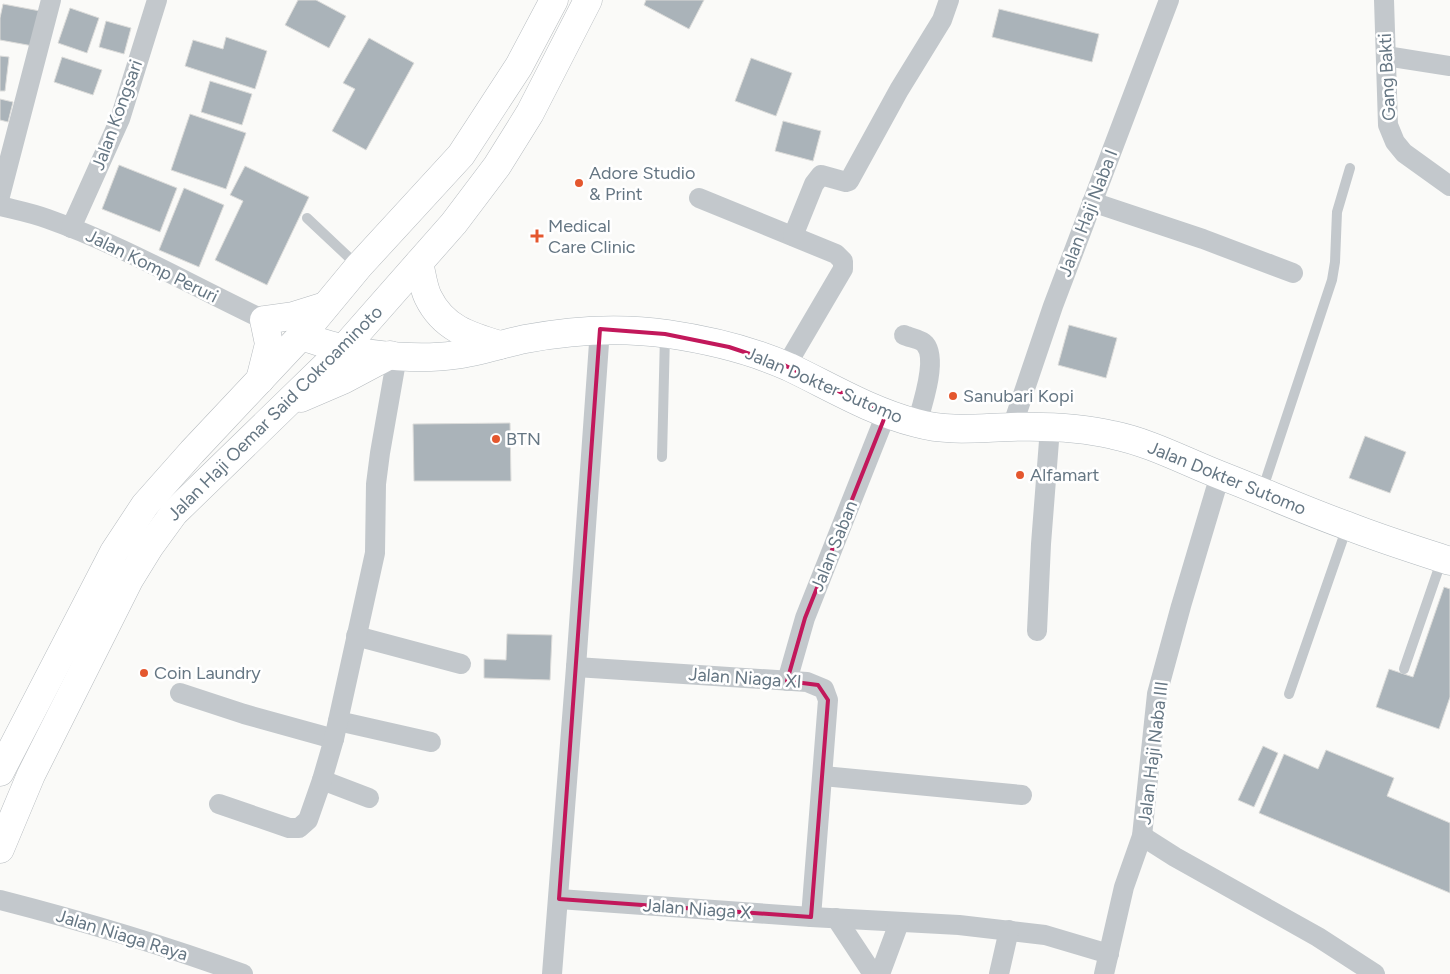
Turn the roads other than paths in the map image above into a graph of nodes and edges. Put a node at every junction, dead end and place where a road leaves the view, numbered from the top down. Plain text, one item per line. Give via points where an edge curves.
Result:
1 (51, 0) edge
2 (157, 0) edge
3 (554, 0) edge
4 (588, 0) edge
5 (949, 0) edge
6 (1169, 0) edge
7 (1384, 0) edge
8 (1386, 56) junction
9 (1450, 66) edge
10 (1350, 168) dead end
11 (1450, 186) edge
12 (0, 196) edge
13 (699, 198) dead end
14 (1092, 202) junction
15 (0, 206) edge
16 (307, 218) dead end
17 (72, 228) junction
18 (793, 236) junction
19 (419, 263) junction
20 (359, 266) junction
21 (1294, 273) dead end
22 (325, 306) junction
23 (264, 320) junction
24 (600, 329) junction
25 (665, 334) junction
26 (301, 336) junction
27 (904, 336) dead end
28 (500, 346) junction
29 (343, 349) junction
30 (393, 356) junction
31 (786, 366) junction
32 (260, 380) junction
33 (282, 410) junction
34 (886, 414) junction
35 (917, 424) junction
36 (1012, 427) junction
37 (1050, 428) junction
38 (662, 457) dead end
39 (1220, 475) junction
40 (1262, 492) junction
41 (1347, 526) junction
42 (1446, 560) edge
43 (1037, 631) dead end
44 (356, 636) junction
45 (461, 664) dead end
46 (576, 667) junction
47 (1404, 669) dead end
48 (787, 681) junction
49 (180, 693) dead end
50 (1289, 694) dead end
51 (336, 730) junction
52 (431, 742) dead end
53 (0, 772) edge
54 (823, 776) junction
55 (322, 780) junction
56 (1022, 795) dead end
57 (369, 798) dead end
58 (218, 804) dead end
59 (1142, 836) junction
60 (0, 849) edge
61 (559, 898) junction
62 (0, 900) edge
63 (812, 917) junction
64 (836, 918) junction
65 (899, 923) junction
66 (1010, 930) junction
67 (1108, 954) junction
68 (243, 974) edge
69 (552, 974) edge
70 (873, 974) edge
71 (880, 974) edge
72 (999, 974) edge
73 (1104, 974) edge
74 (1376, 974) edge

1 - 12 street
2 - 17 street, Jalan Kongsari via 120,119
3 - 20 main road, Jalan Haji Oemar Said Cokroaminoto via 519,66 461,155
4 - 19 main road, Jalan Haji Oemar Said Cokroaminoto via 530,114 497,166
5 - 18 street via 942,20 849,181 821,175 814,184
6 - 14 street, Jalan Haji Naba I
7 - 8 street, Gang Bakti
8 - 9 street
8 - 11 street, Gang Bakti via 1388,125 1395,142 1404,153
10 - 40 lane via 1337,212 1332,280
13 - 18 street
14 - 21 street
14 - 36 street, Jalan Haji Naba I
15 - 17 street, Jalan Komp Peruri
16 - 20 lane
17 - 23 street, Jalan Komp Peruri via 122,248
18 - 31 street via 836,254 844,265
19 - 28 main road via 427,295 436,312 467,336
19 - 29 main road, Jalan Haji Oemar Said Cokroaminoto
20 - 22 main road, Jalan Haji Oemar Said Cokroaminoto
22 - 23 main road via 293,316
22 - 26 main road, Jalan Haji Oemar Said Cokroaminoto
23 - 26 street, Jalan Komp Peruri
23 - 32 main road via 269,344
24 - 25 main road, Jalan Dokter Sutomo
24 - 28 main road, Jalan Dokter Sutomo via 522,339
24 - 46 street
25 - 31 main road, Jalan Dokter Sutomo via 716,342
25 - 38 lane
26 - 29 main road, Jalan Dokter Sutomo
26 - 32 main road, Jalan Haji Oemar Said Cokroaminoto
27 - 35 street via 922,342 930,358 928,386
28 - 30 main road, Jalan Dokter Sutomo via 452,356
29 - 30 main road, Jalan Dokter Sutomo
29 - 33 main road, Jalan Haji Oemar Said Cokroaminoto
30 - 33 main road via 303,397
30 - 44 street via 376,484 375,553
31 - 34 main road, Jalan Dokter Sutomo
32 - 53 main road, Jalan Haji Oemar Said Cokroaminoto via 145,505 114,552
33 - 60 main road, Jalan Haji Oemar Said Cokroaminoto via 174,513 150,546 129,580 35,766
34 - 35 main road, Jalan Dokter Sutomo
34 - 48 street, Jalan Saban via 805,618
35 - 36 main road, Jalan Dokter Sutomo via 958,430
36 - 37 main road, Jalan Dokter Sutomo
37 - 39 main road, Jalan Dokter Sutomo via 1117,435
37 - 43 street
39 - 40 main road, Jalan Dokter Sutomo
39 - 59 street, Jalan Haji Naba III via 1157,694
40 - 41 main road, Jalan Dokter Sutomo
41 - 42 main road, Jalan Dokter Sutomo
41 - 50 lane
42 - 47 lane
44 - 45 street
44 - 51 street
46 - 48 street, Jalan Niaga XI
46 - 61 street
48 - 54 street, Jalan Niaga XI via 807,682 824,689 828,700
49 - 51 street via 244,714
51 - 52 street
51 - 55 street
54 - 56 street
54 - 63 street, Jalan Niaga XI
55 - 57 street
55 - 58 street via 308,820 299,828 288,828
59 - 67 street, Jalan Haji Naba III via 1124,887
59 - 74 street
61 - 63 street, Jalan Niaga X
61 - 69 street
62 - 68 street, Jalan Niaga Raya via 64,916
63 - 64 street, Jalan Niaga X
64 - 65 street, Jalan Niaga X
64 - 70 street
65 - 66 street, Jalan Niaga X
65 - 71 street
66 - 67 street, Jalan Niaga X via 1045,935
66 - 72 street
67 - 73 street, Jalan Haji Naba III

